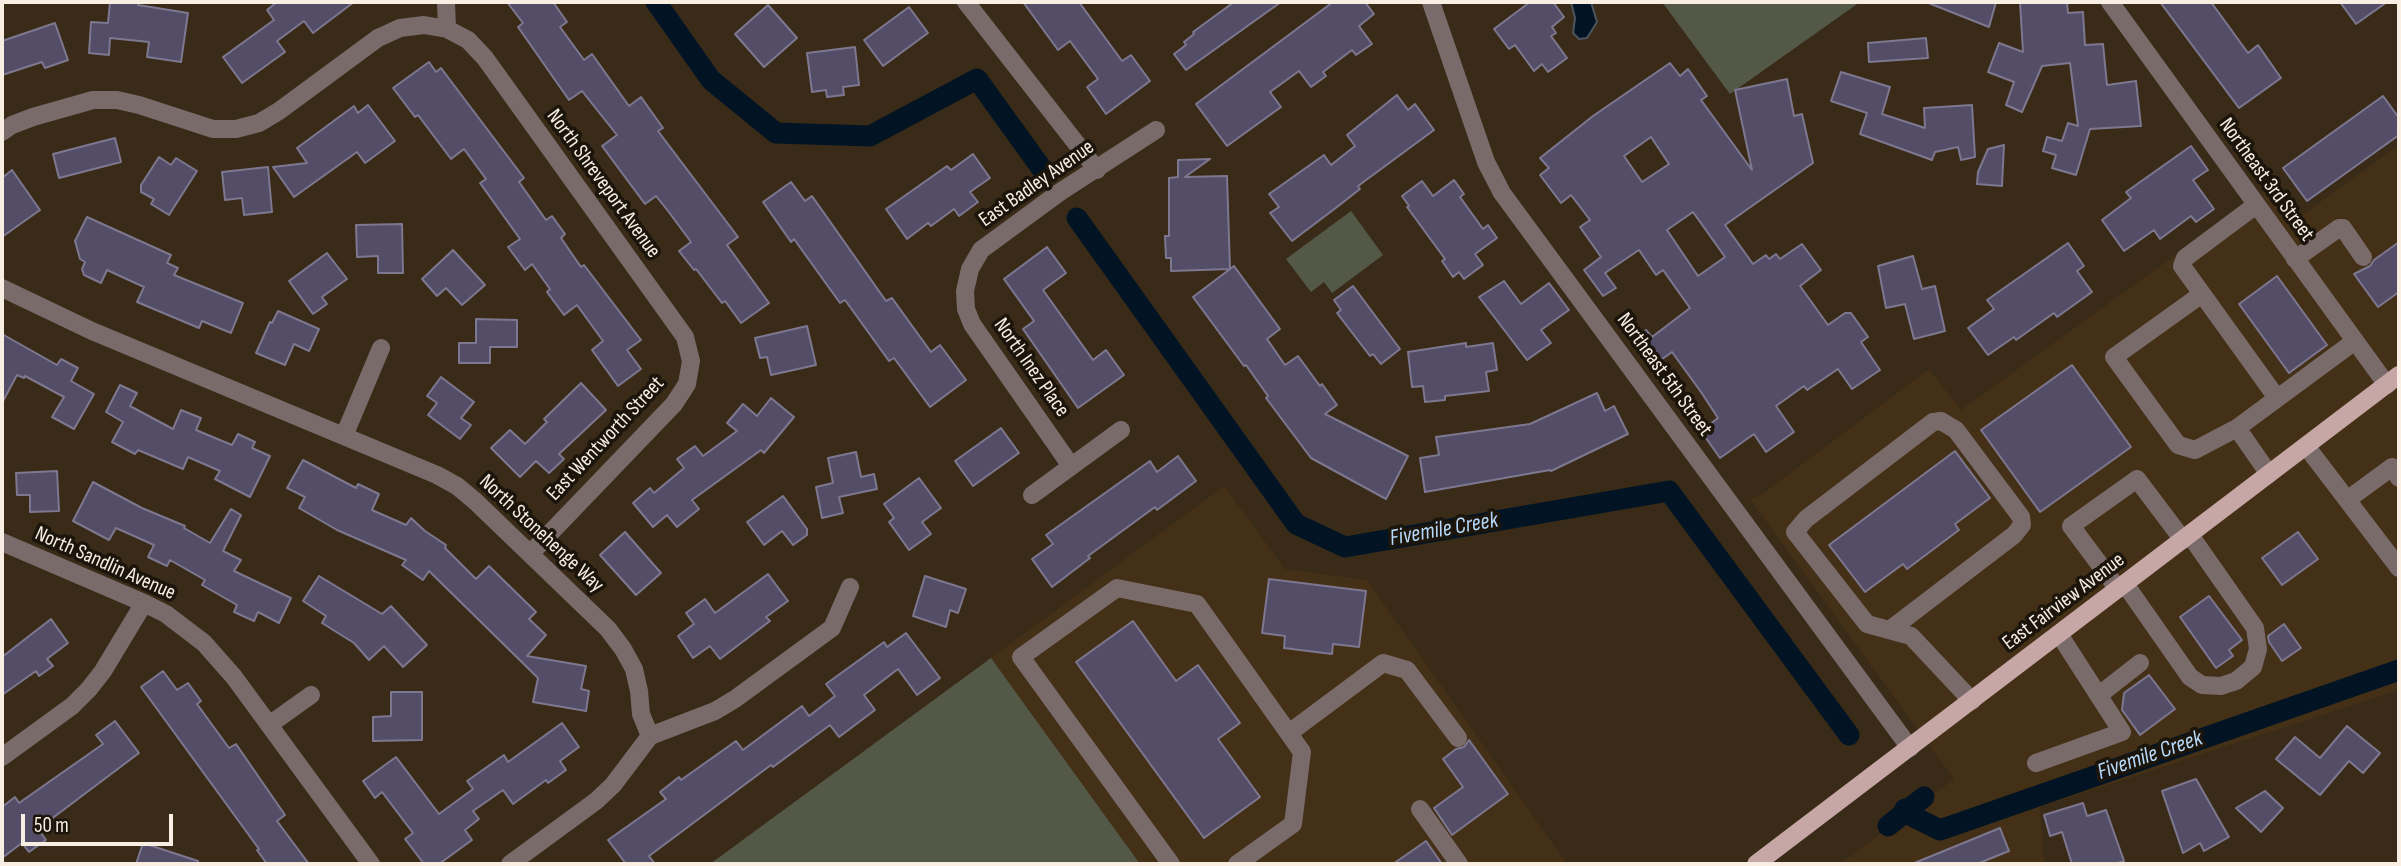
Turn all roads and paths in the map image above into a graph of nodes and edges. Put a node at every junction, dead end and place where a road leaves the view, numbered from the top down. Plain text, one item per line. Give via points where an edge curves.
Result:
1 (446, 2) edge
2 (966, 2) edge
3 (1430, 2) edge
4 (2110, 2) edge
5 (447, 29) junction
6 (1156, 130) dead end
7 (2, 132) edge
8 (1097, 170) junction
9 (2256, 205) junction
10 (2363, 257) dead end
11 (2295, 259) junction
12 (2, 288) edge
13 (965, 291) joint
14 (2202, 294) junction
15 (2355, 341) junction
16 (381, 348) dead end
17 (2393, 380) edge
18 (687, 384) joint
19 (2277, 398) junction
20 (2237, 428) junction
21 (1121, 430) dead end
22 (344, 436) junction
23 (2306, 446) junction
24 (1071, 466) junction
25 (2269, 474) junction
26 (2399, 478) edge
27 (1032, 495) dead end
28 (2347, 500) junction
29 (2187, 537) junction
30 (2, 542) edge
31 (530, 554) junction
32 (2399, 568) edge
33 (850, 587) dead end
34 (2122, 587) junction
35 (144, 603) junction
36 (1891, 629) junction
37 (2059, 634) junction
38 (2140, 663) dead end
39 (311, 695) dead end
40 (2099, 695) junction
41 (1972, 701) junction
42 (269, 725) junction
43 (1289, 733) junction
44 (650, 736) junction
45 (1458, 738) dead end
46 (1910, 748) junction
47 (2, 757) edge
48 (2036, 763) dead end
49 (1420, 809) dead end
50 (371, 864) edge
51 (510, 864) edge
52 (1171, 864) edge
53 (1237, 864) edge
54 (1459, 864) edge
55 (1756, 864) edge

1 - 5 street
2 - 8 street
3 - 46 street, Northeast 5th Street via 1486,162 1502,192
4 - 9 street, Northeast 3rd Street
5 - 7 street via 424,25 400,28 378,38 279,111 236,129 212,129 117,100 93,100 33,117
5 - 18 street, North Shreveport Avenue via 468,40 485,58 685,337 691,361
6 - 8 street, East Badley Avenue
8 - 13 street, East Badley Avenue via 981,250
9 - 11 street, Northeast 3rd Street
9 - 14 street via 2185,258 2182,266
10 - 11 street via 2339,228
11 - 15 street, Northeast 3rd Street
12 - 22 street, North Stonehenge Way via 92,331
13 - 24 street, North Inez Place via 972,324
14 - 19 street
14 - 20 street via 2114,358 2178,444 2196,450
15 - 17 street, Northeast 3rd Street
15 - 19 street
16 - 22 street
17 - 23 main road, East Fairview Avenue
18 - 31 street, East Wentworth Street via 674,404
19 - 20 street
20 - 25 street
21 - 24 street
22 - 31 street, North Stonehenge Way via 457,486
23 - 25 main road, East Fairview Avenue
23 - 28 street
24 - 27 street
25 - 29 main road, East Fairview Avenue
26 - 28 street via 2392,467
28 - 32 street
29 - 34 main road, East Fairview Avenue
29 - 34 street via 2137,479 2071,526
29 - 34 street via 2255,628 2258,649 2253,667 2236,681 2202,685 2190,677
30 - 35 street, North Sandlin Avenue
31 - 44 street, North Stonehenge Way via 623,649 634,669 641,715
33 - 44 street via 832,628 715,711
34 - 37 main road, East Fairview Avenue
35 - 42 street, North Sandlin Avenue via 204,643
35 - 47 street via 89,689
36 - 36 street via 1867,624 1796,532 1805,519 1933,422 1941,421 1956,430 2021,517 2022,525 2014,536
36 - 41 street via 1911,636
37 - 40 street
37 - 41 main road, East Fairview Avenue
38 - 40 street
39 - 42 street
40 - 48 street via 2122,732
41 - 46 main road, East Fairview Avenue
42 - 50 street, North Sandlin Avenue
43 - 45 street via 1383,663 1407,670
43 - 52 street via 1197,604 1117,588 1021,657
43 - 53 street via 1302,752 1293,824
44 - 51 street via 596,802
46 - 55 main road, East Fairview Avenue
49 - 54 street

